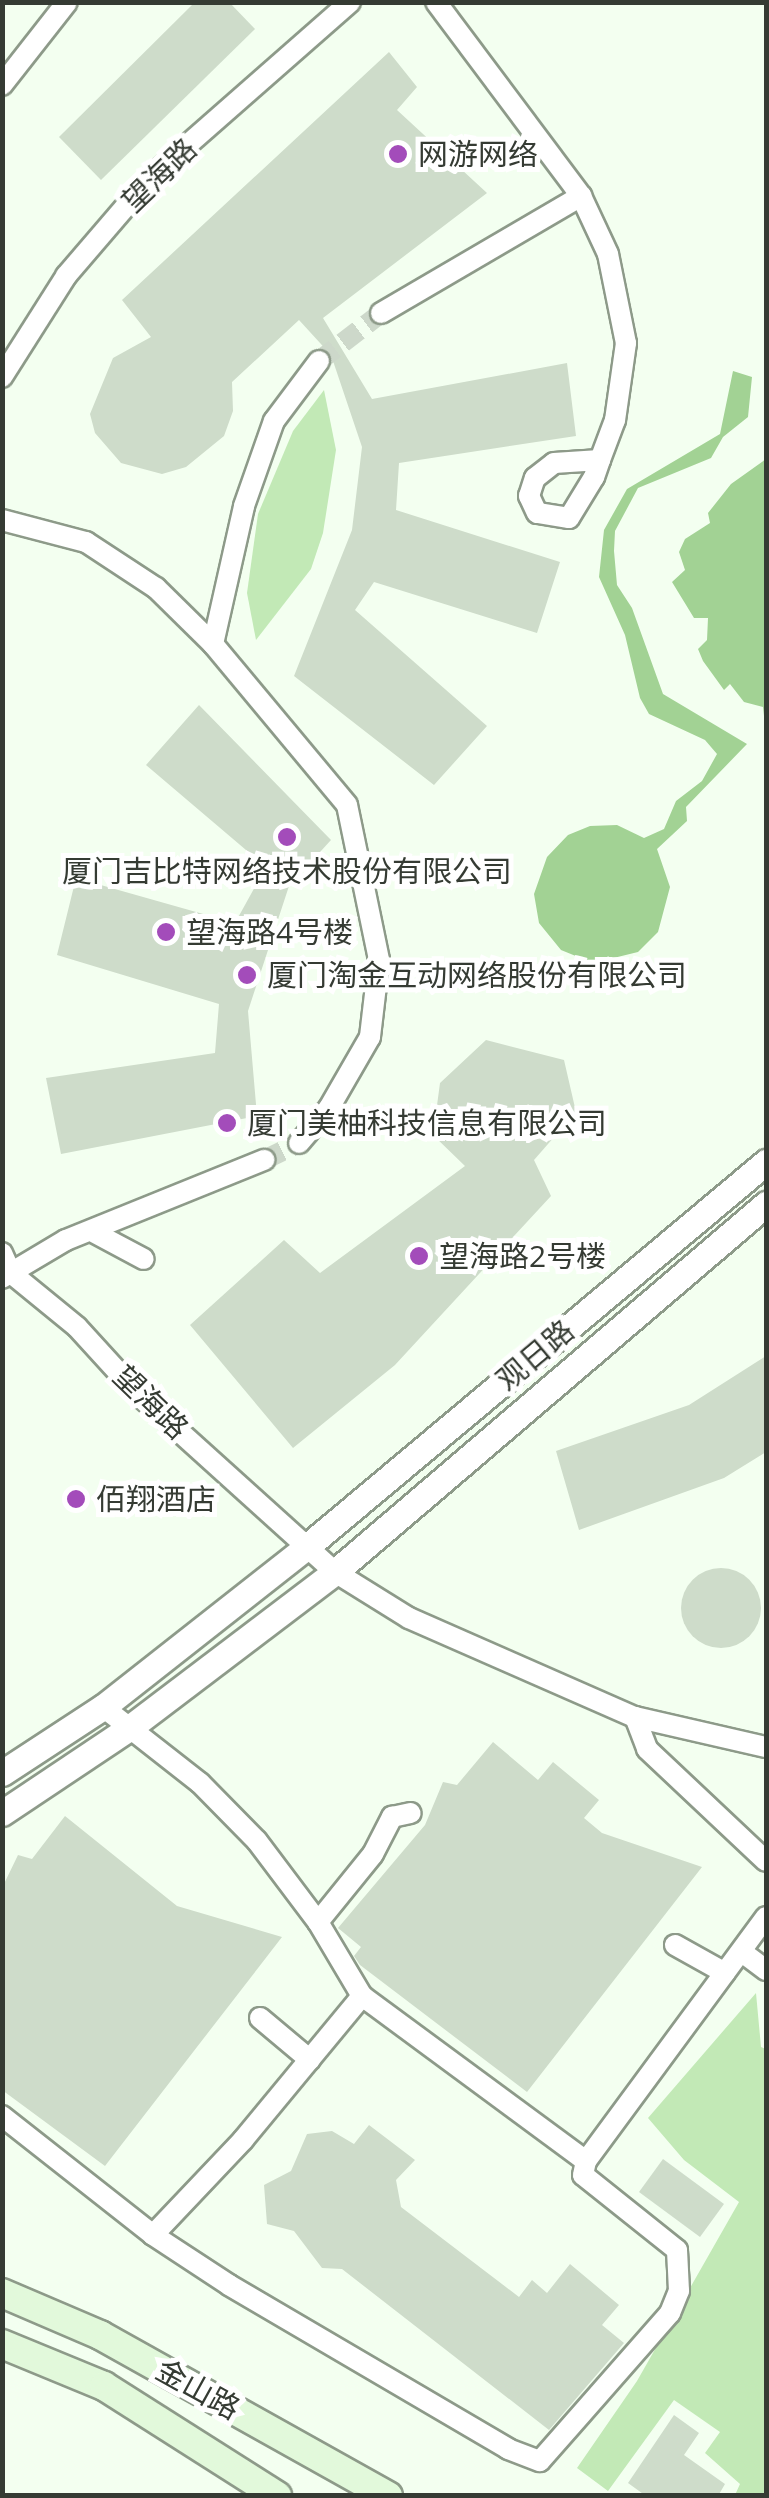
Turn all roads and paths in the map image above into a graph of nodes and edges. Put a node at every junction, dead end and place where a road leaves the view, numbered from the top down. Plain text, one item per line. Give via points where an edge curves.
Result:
1 (67, 2) edge
2 (436, 2) edge
3 (349, 3) edge
4 (2, 85) edge
5 (581, 196) junction
6 (381, 314) tunnel mouth
7 (320, 361) tunnel mouth
8 (2, 377) edge
9 (600, 460) dead end
10 (2, 520) edge
11 (213, 644) junction
12 (299, 1142) tunnel mouth
13 (264, 1160) tunnel mouth
14 (766, 1162) edge
15 (766, 1204) edge
16 (94, 1233) junction
17 (2, 1253) edge
18 (144, 1259) dead end
19 (7, 1276) edge
20 (304, 1548) junction
21 (335, 1572) junction
22 (103, 1707) junction
23 (635, 1716) junction
24 (132, 1726) junction
25 (766, 1747) edge
26 (2, 1773) edge
27 (2, 1813) edge
28 (411, 1813) dead end
29 (766, 1861) edge
30 (766, 1918) edge
31 (318, 1922) junction
32 (675, 1945) dead end
33 (742, 1952) junction
34 (766, 1970) edge
35 (725, 1973) junction
36 (362, 1996) junction
37 (260, 2018) dead end
38 (310, 2060) junction
39 (2, 2116) edge
40 (586, 2161) junction
41 (153, 2235) junction
42 (2, 2293) edge
43 (2, 2344) edge
44 (277, 2496) edge
45 (388, 2496) edge

1 - 4 street
2 - 5 street
3 - 8 street, 望海路 via 150,177 66,276
5 - 6 street
5 - 9 street via 608,254 626,343 615,420
7 - 11 street via 274,422 244,506
10 - 11 street via 86,542 156,588
11 - 12 street via 348,805 368,895 379,960 370,1037 329,1108
13 - 16 street
14 - 20 street, 观日路
15 - 21 street, 观日路
16 - 18 street
16 - 19 street via 66,1240
17 - 19 street, 望海路
19 - 20 street, 望海路 via 77,1328
20 - 21 street
20 - 22 street, 观日路
21 - 23 street via 408,1618
21 - 24 street, 观日路
22 - 24 street
22 - 26 street, 观日路
23 - 25 street
23 - 29 street via 647,1749
24 - 27 street, 观日路
24 - 31 street via 257,1841
28 - 31 street via 392,1818 373,1854
30 - 33 street
31 - 36 street
32 - 35 street
33 - 34 street
33 - 35 street
35 - 40 street
36 - 38 street
36 - 40 street
37 - 38 street
38 - 41 street
39 - 41 street
40 - 41 street via 583,2175 677,2250 679,2291 670,2313 540,2462
42 - 45 main road, 金山路 via 100,2335
43 - 44 main road, 金山路 via 104,2386

